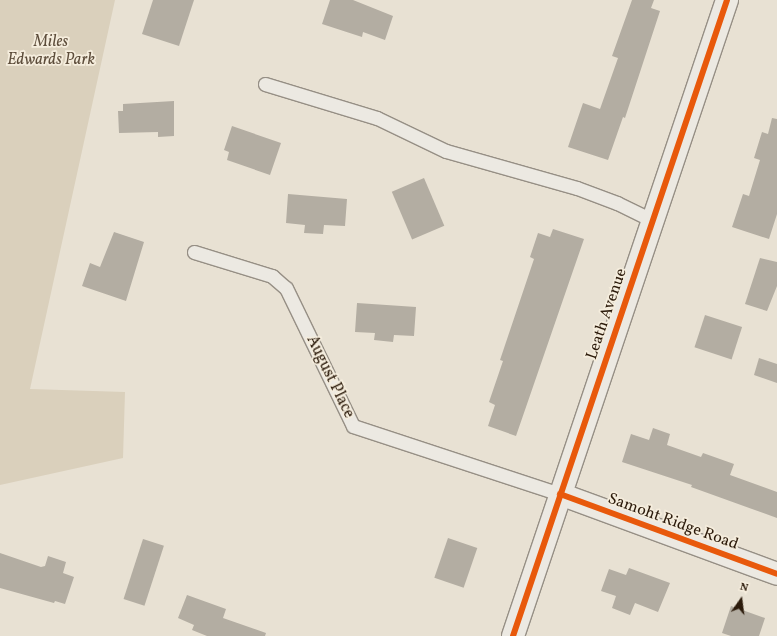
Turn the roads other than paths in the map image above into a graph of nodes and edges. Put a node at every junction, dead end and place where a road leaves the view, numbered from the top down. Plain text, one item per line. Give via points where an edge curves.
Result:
1 (726, 0) edge
2 (265, 84) dead end
3 (652, 220) junction
4 (194, 252) dead end
5 (560, 494) junction
6 (777, 574) edge
7 (513, 636) edge

1 - 3 street, Leath Avenue
2 - 3 lane via 377,118 446,151 577,188
3 - 5 street, Leath Avenue
4 - 5 lane, August Place via 272,276 286,288 353,426
5 - 6 street, Samoht Ridge Road
5 - 7 street, Leath Avenue

